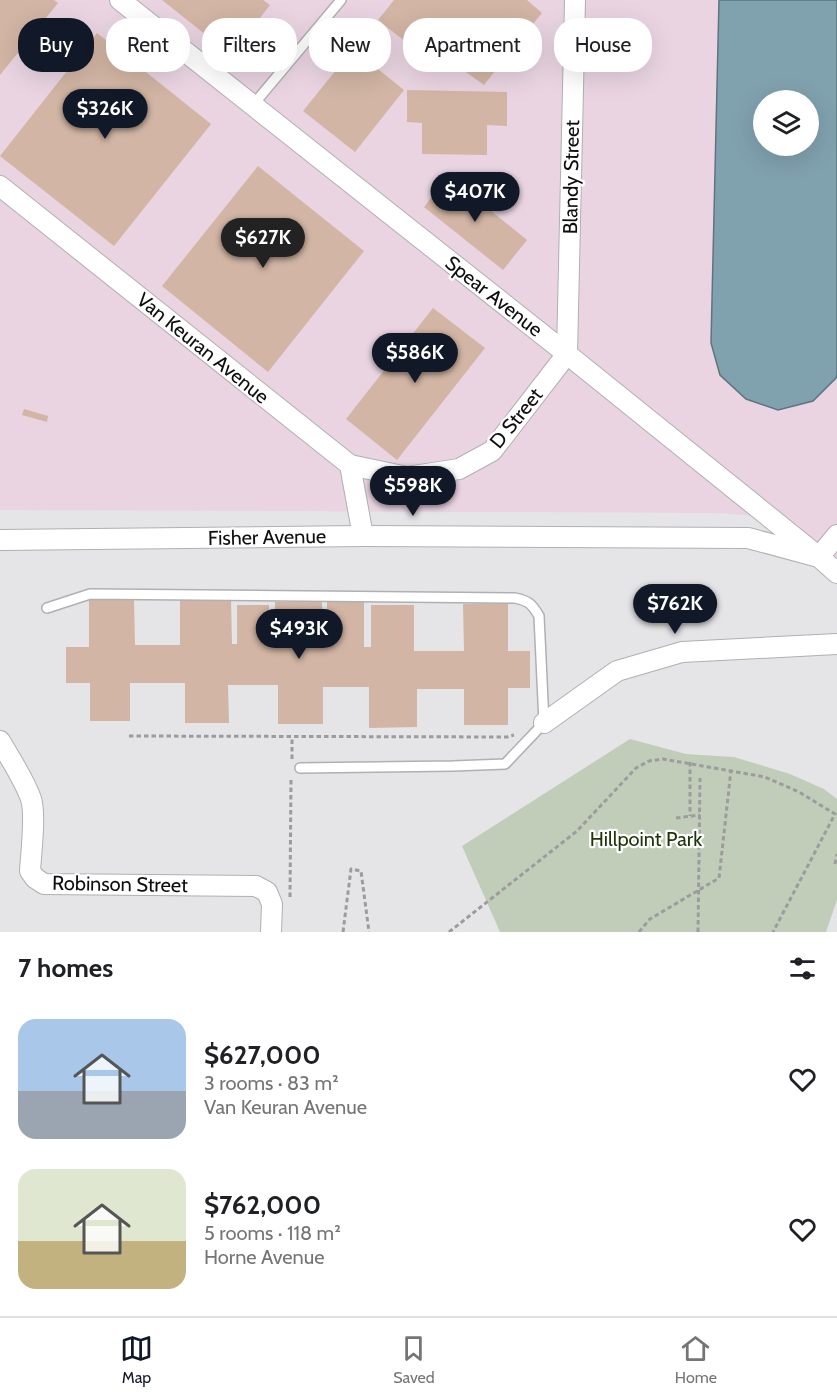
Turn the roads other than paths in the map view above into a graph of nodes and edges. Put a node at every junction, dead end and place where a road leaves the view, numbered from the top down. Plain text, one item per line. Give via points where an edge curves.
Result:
1 (120, 0) edge
2 (341, 0) edge
3 (575, 0) edge
4 (253, 105) junction
5 (0, 186) edge
6 (567, 354) junction
7 (350, 465) junction
8 (837, 535) edge
9 (363, 536) junction
10 (0, 540) edge
11 (819, 557) junction
12 (837, 573) edge
13 (48, 608) dead end
14 (837, 644) edge
15 (544, 723) junction
16 (0, 741) edge
17 (296, 770) road end
18 (272, 932) edge

1 - 4 street, Spear Avenue
2 - 4 lane
3 - 6 street, Blandy Street
4 - 6 street, Spear Avenue
5 - 7 street, Van Keuran Avenue
6 - 7 street, D Street via 492,451 459,470 407,477
6 - 11 street, Spear Avenue
7 - 9 street
8 - 11 street
9 - 10 street, Fisher Avenue
9 - 11 street, Fisher Avenue via 748,538
11 - 12 street, Spear Avenue
13 - 15 lane via 90,594 526,600 539,616
14 - 15 street via 682,652 617,671
15 - 17 lane via 505,764
16 - 18 street, Robinson Street via 32,800 30,870 35,878 44,884 255,886 281,901

